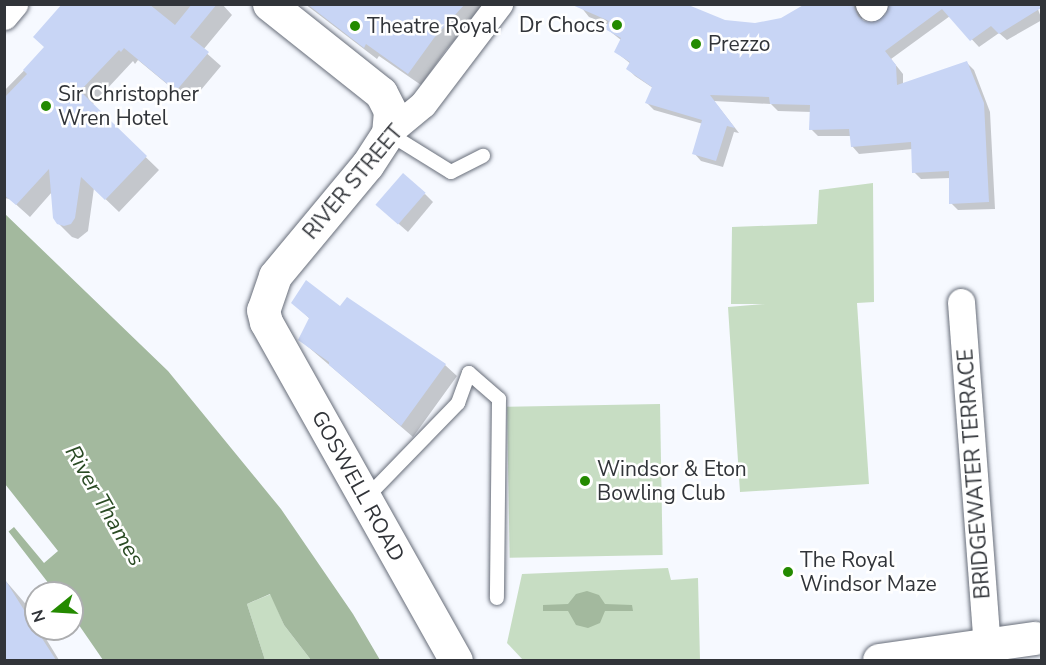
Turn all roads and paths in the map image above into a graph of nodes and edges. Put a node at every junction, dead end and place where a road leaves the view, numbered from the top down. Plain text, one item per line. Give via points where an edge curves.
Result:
1 (14, 4) edge
2 (269, 4) edge
3 (499, 4) edge
4 (869, 4) edge
5 (874, 4) edge
6 (4, 16) edge
7 (388, 133) junction
8 (483, 156) dead end
9 (961, 302) dead end
10 (262, 310) joint
11 (365, 499) junction
12 (497, 598) dead end
13 (1034, 638) dead end
14 (987, 645) junction
15 (456, 660) edge
16 (879, 660) edge

1 - 6 street
2 - 7 street via 381,93 390,111
3 - 7 street, RIVER STREET via 423,104
4 - 5 street
7 - 8 lane via 452,172
7 - 10 street, RIVER STREET via 367,165 275,276
9 - 14 street, BRIDGEWATER TERRACE
10 - 11 street, GOSWELL ROAD
11 - 12 lane via 458,403 469,373 499,399
11 - 15 street, GOSWELL ROAD
13 - 14 street
14 - 16 street

